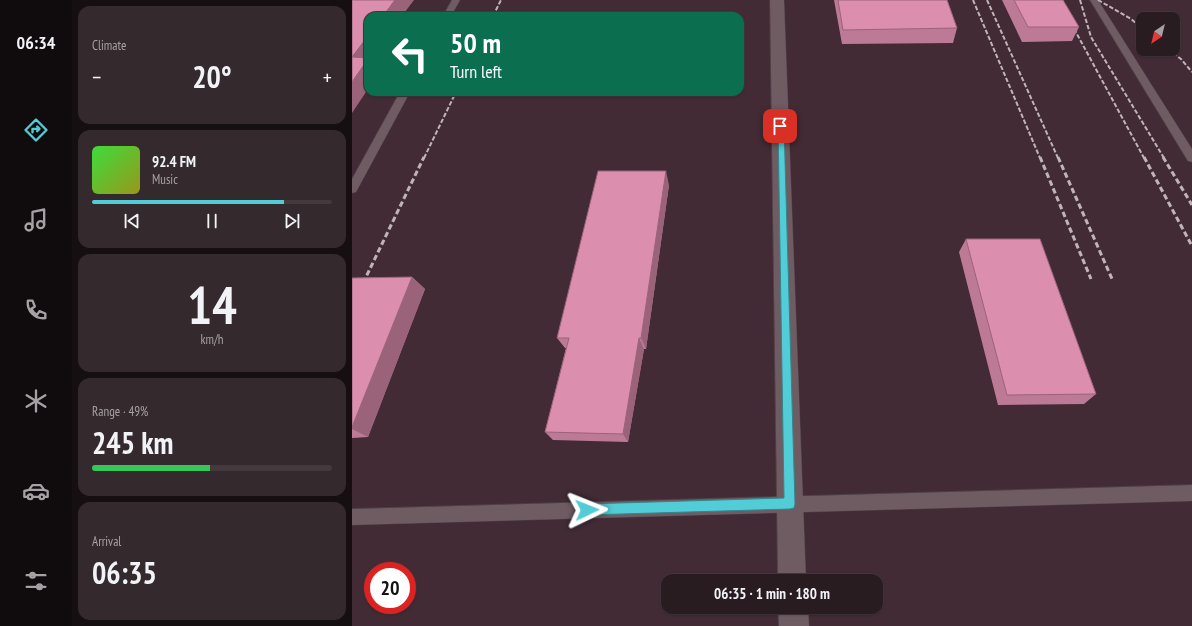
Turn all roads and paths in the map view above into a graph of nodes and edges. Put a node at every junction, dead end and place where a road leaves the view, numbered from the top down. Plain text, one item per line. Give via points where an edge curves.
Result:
1 (456, 0) edge
2 (777, 0) edge
3 (1094, 0) edge
4 (449, 12) edge
5 (403, 96) edge
6 (1192, 158) edge
7 (352, 189) edge
8 (1192, 493) edge
9 (790, 504) junction
10 (352, 517) edge
11 (792, 574) edge
12 (793, 614) edge
13 (794, 626) edge

1 - 4 lane
2 - 9 street
3 - 6 lane
5 - 7 lane
8 - 9 lane
9 - 10 lane
9 - 11 street
12 - 13 street

